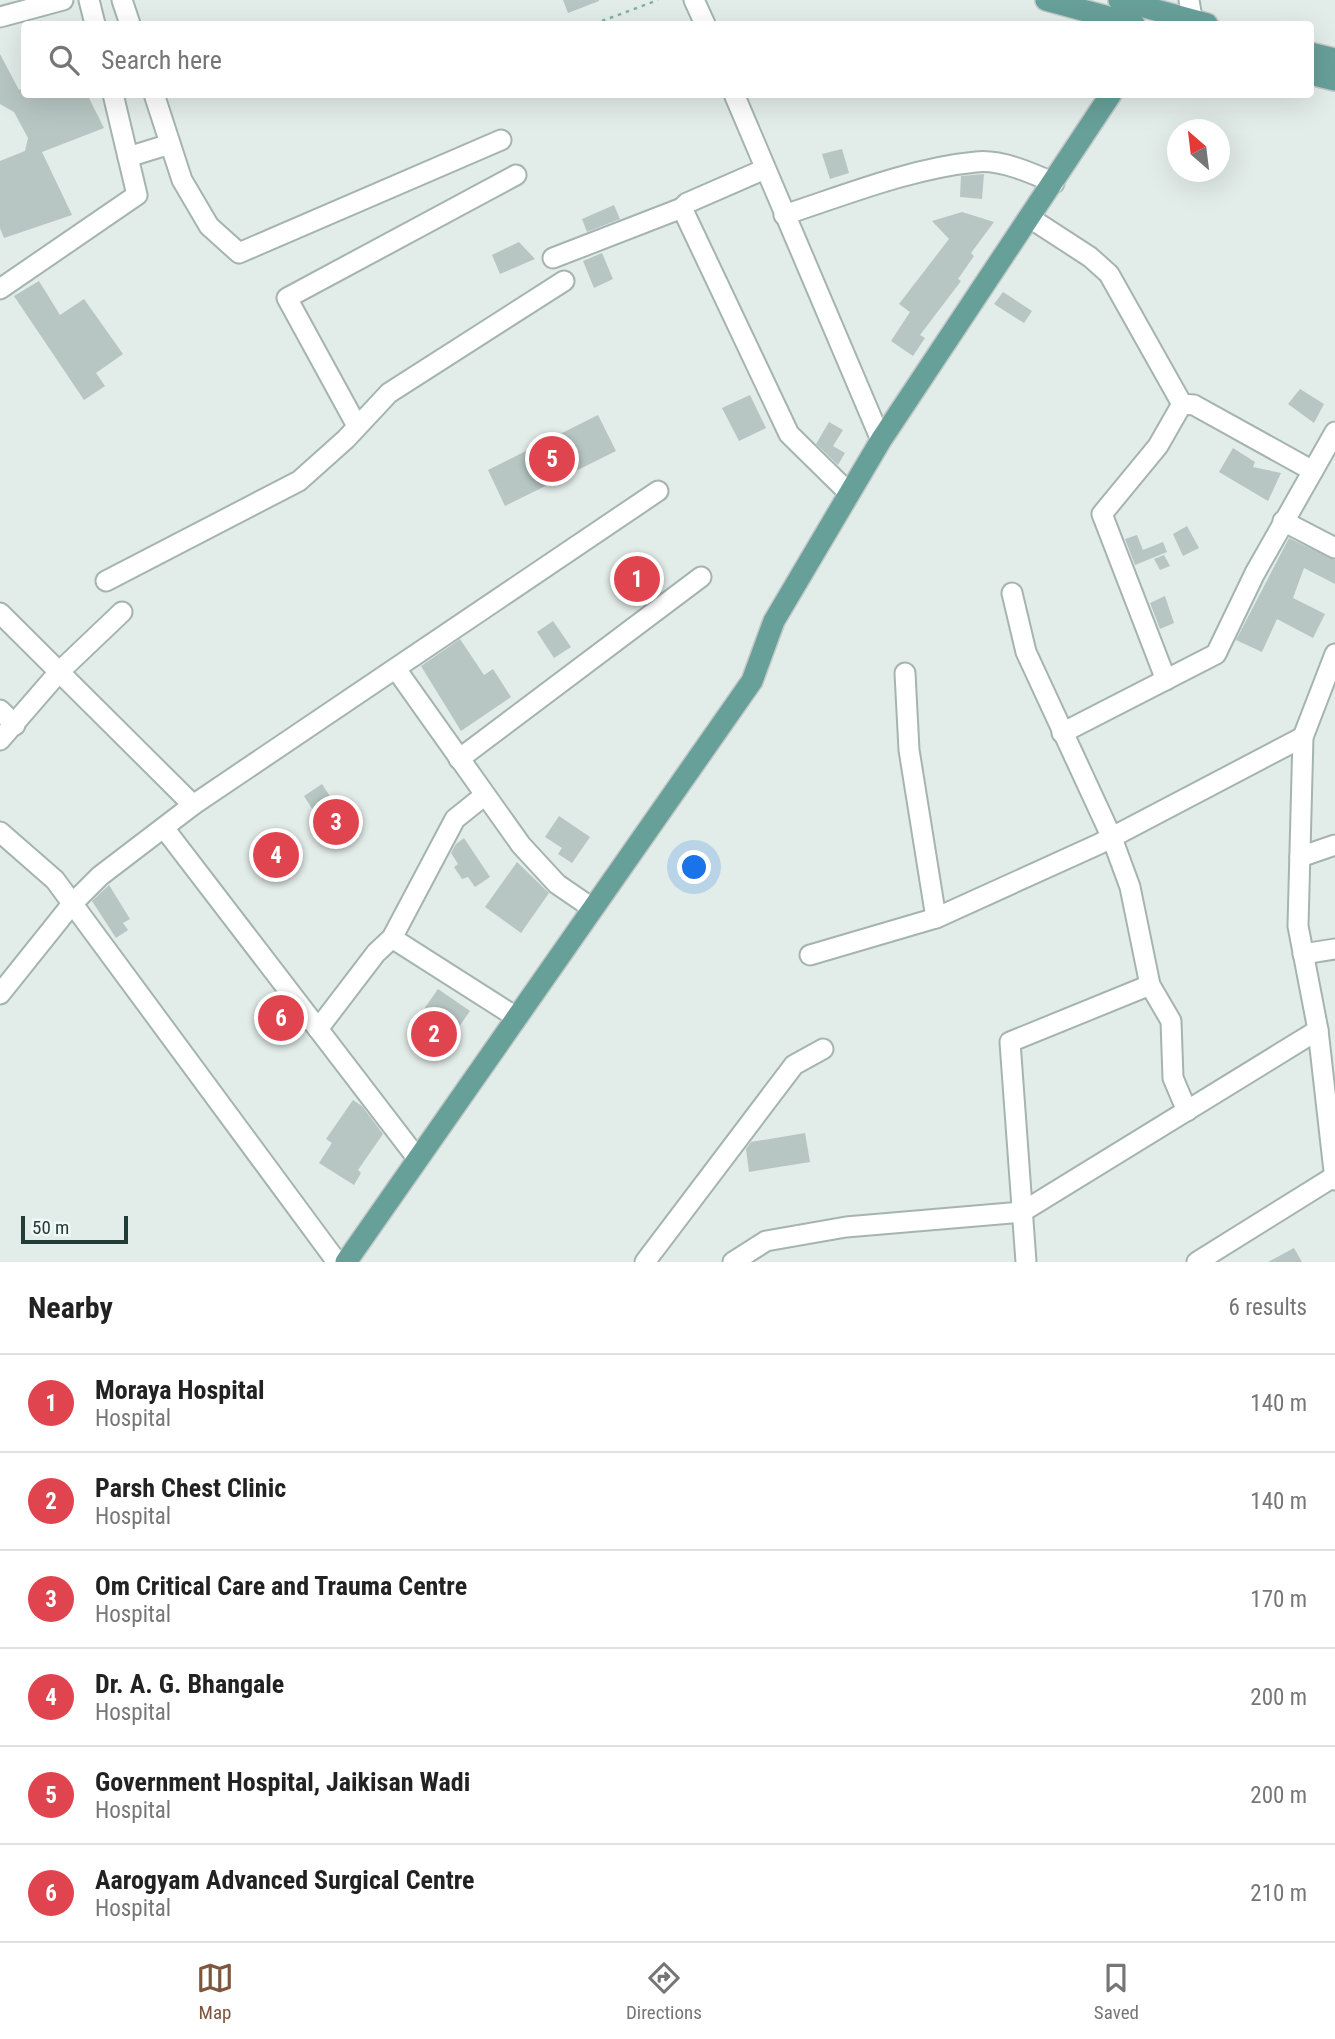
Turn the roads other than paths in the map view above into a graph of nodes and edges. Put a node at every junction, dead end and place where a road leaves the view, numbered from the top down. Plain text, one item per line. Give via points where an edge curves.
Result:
1 (63, 0) edge
2 (89, 0) edge
3 (122, 0) edge
4 (694, 0) edge
5 (1046, 0) edge
6 (1119, 0) edge
7 (29, 4) edge
8 (0, 17) edge
9 (1195, 17) edge
10 (1159, 18) edge
11 (94, 21) edge
12 (129, 21) edge
13 (704, 21) edge
14 (1123, 21) edge
15 (1314, 53) edge
16 (1335, 59) edge
17 (1314, 75) edge
18 (1335, 80) edge
19 (114, 98) edge
20 (154, 98) edge
21 (736, 98) edge
22 (1108, 98) edge
23 (500, 140) dead end
24 (170, 145) junction
25 (128, 157) junction
26 (765, 169) junction
27 (516, 175) dead end
28 (1054, 183) junction
29 (682, 208) junction
30 (784, 215) junction
31 (1030, 218) junction
32 (554, 258) dead end
33 (9, 277) edge
34 (564, 281) dead end
35 (0, 289) edge
36 (1182, 404) junction
37 (357, 426) junction
38 (1335, 432) edge
39 (881, 440) junction
40 (1313, 471) junction
41 (659, 491) dead end
42 (849, 493) junction
43 (1283, 521) junction
44 (1335, 548) edge
45 (701, 577) dead end
46 (106, 581) dead end
47 (1012, 593) dead end
48 (122, 612) dead end
49 (0, 613) edge
50 (1335, 654) edge
51 (396, 669) junction
52 (59, 672) junction
53 (905, 673) dead end
54 (1166, 680) junction
55 (0, 710) edge
56 (15, 725) junction
57 (1062, 733) junction
58 (1303, 737) junction
59 (0, 740) edge
60 (459, 759) junction
61 (485, 795) junction
62 (193, 805) junction
63 (164, 828) junction
64 (0, 832) edge
65 (1112, 838) junction
66 (1335, 845) edge
67 (1300, 858) junction
68 (72, 904) junction
69 (592, 908) junction
70 (936, 918) junction
71 (392, 938) junction
72 (1335, 949) edge
73 (1303, 954) junction
74 (810, 955) dead end
75 (1150, 985) junction
76 (0, 994) edge
77 (516, 1017) junction
78 (318, 1029) junction
79 (1318, 1031) junction
80 (822, 1049) dead end
81 (1187, 1111) junction
82 (417, 1158) junction
83 (1334, 1178) edge
84 (1022, 1212) junction
85 (337, 1262) edge
86 (346, 1262) edge
87 (645, 1262) edge
88 (733, 1262) edge
89 (1026, 1262) edge
90 (1197, 1262) edge

1 - 7 street
2 - 11 street
3 - 12 street
4 - 13 street
5 - 14 main road
6 - 10 main road
7 - 8 street
9 - 10 main road
15 - 16 main road
17 - 18 main road
19 - 25 street
20 - 24 street
21 - 26 street
22 - 28 main road
23 - 24 street via 239,253 209,226 182,180
24 - 25 street
25 - 33 street via 137,195
26 - 29 street
26 - 30 street
27 - 37 street via 288,298
28 - 30 street via 1031,172 979,161 884,182
28 - 31 main road
29 - 32 street
29 - 42 street via 789,433
30 - 39 street
31 - 36 street via 1109,274
31 - 39 main road
33 - 35 street
34 - 37 street via 389,393
36 - 40 street via 1194,405
36 - 54 street via 1158,446 1101,514
37 - 46 street via 299,481
38 - 40 street
39 - 42 main road
40 - 43 street
41 - 51 street
42 - 69 main road via 774,621 752,681
43 - 44 street
43 - 54 street via 1216,654
45 - 60 street
47 - 57 street via 1027,652
48 - 52 street
49 - 52 street
50 - 58 street
51 - 60 street
51 - 62 street
52 - 56 street
52 - 62 street
53 - 70 street via 909,750
54 - 57 street
55 - 56 street
56 - 59 street
57 - 65 street
58 - 65 street
58 - 67 street
60 - 61 street
61 - 69 street via 557,884
61 - 71 street via 455,818
62 - 63 street
63 - 68 street via 100,876
63 - 78 street
64 - 68 street via 55,880
65 - 70 street
65 - 75 street via 1130,887
66 - 67 street
67 - 73 street via 1298,926
68 - 76 street
68 - 85 street
69 - 77 main road
70 - 74 street
71 - 77 street
71 - 78 street
72 - 73 street
73 - 79 street
75 - 81 street via 1171,1021 1172,1078
75 - 84 street via 1010,1042
77 - 82 main road
78 - 82 street
79 - 81 street
79 - 83 street
80 - 87 street via 794,1065
81 - 84 street
82 - 86 main road
83 - 90 street
84 - 88 street via 846,1227 766,1241
84 - 89 street

